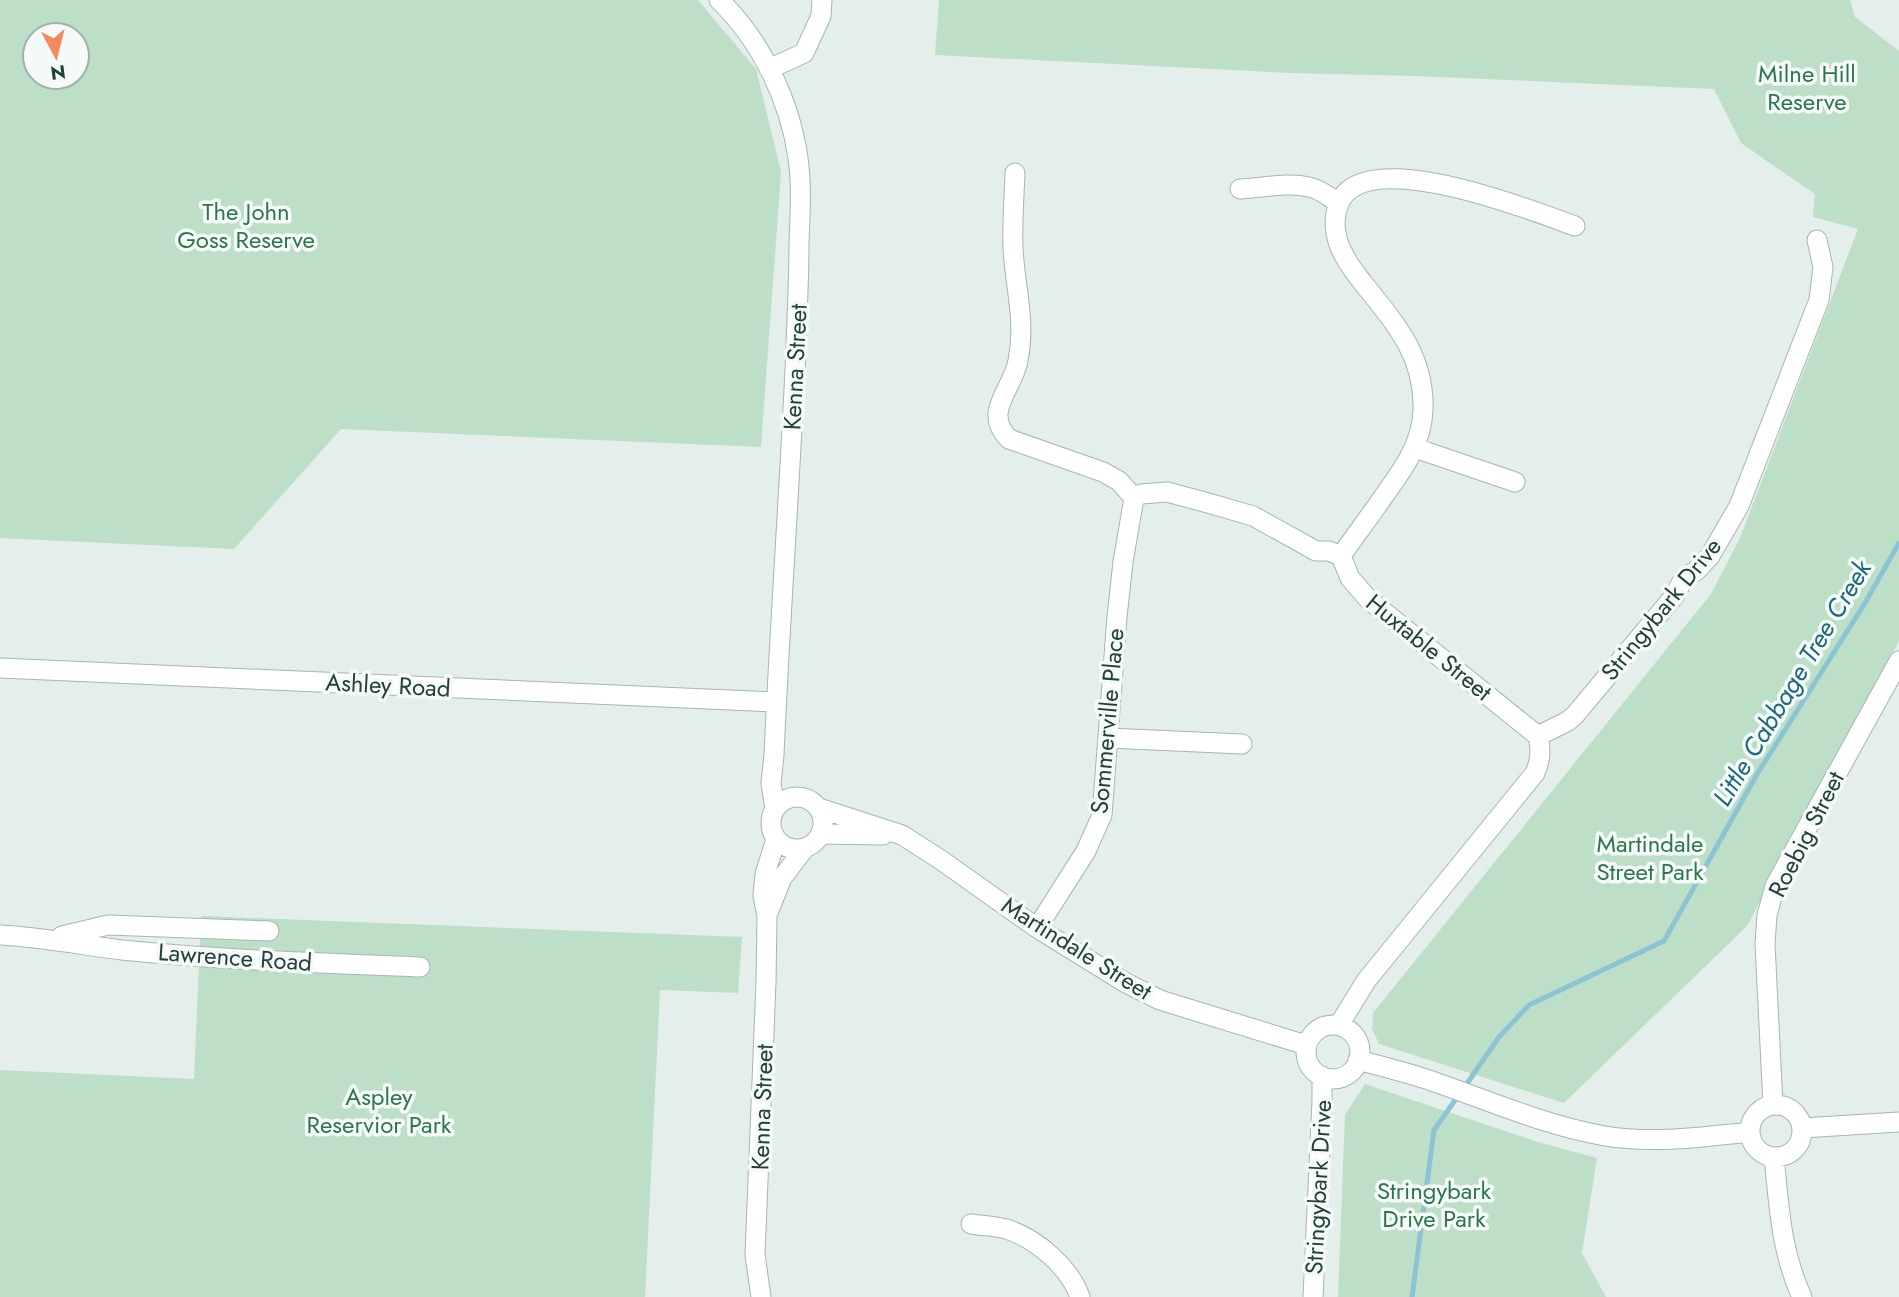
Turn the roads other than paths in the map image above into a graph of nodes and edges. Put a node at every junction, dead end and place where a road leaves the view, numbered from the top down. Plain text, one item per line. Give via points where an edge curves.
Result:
1 (719, 0) edge
2 (822, 0) edge
3 (769, 69) junction
4 (1015, 173) dead end
5 (1240, 189) dead end
6 (1339, 203) junction
7 (1575, 226) dead end
8 (1817, 240) dead end
9 (1415, 448) junction
10 (1515, 482) dead end
11 (1134, 498) junction
12 (1341, 556) junction
13 (1899, 661) edge
14 (0, 668) edge
15 (776, 702) junction
16 (1538, 736) junction
17 (1108, 738) junction
18 (1242, 744) dead end
19 (774, 755) junction
20 (798, 797) junction
21 (819, 808) junction
22 (775, 809) junction
23 (821, 834) junction
24 (902, 835) junction
25 (776, 839) junction
26 (804, 849) junction
27 (767, 916) junction
28 (1037, 928) junction
29 (269, 931) dead end
30 (0, 935) edge
31 (51, 939) junction
32 (420, 967) dead end
33 (1339, 1025) junction
34 (1306, 1045) junction
35 (1358, 1060) junction
36 (1322, 1076) junction
37 (1773, 1105) junction
38 (1899, 1122) edge
39 (1802, 1128) junction
40 (1749, 1132) junction
41 (1774, 1157) junction
42 (971, 1224) dead end
43 (761, 1297) edge
44 (1080, 1297) edge
45 (1313, 1297) edge
46 (1802, 1297) edge

1 - 3 street, Kenna Street via 748,33
2 - 3 street via 821,16 804,53
3 - 15 street, Kenna Street via 788,117 801,193
4 - 11 street via 1013,250 1021,338 1018,363 996,418 1000,430 1009,439 1104,472
5 - 6 street via 1310,187
6 - 7 street via 1360,183 1424,181 1500,199
6 - 9 street via 1334,222 1344,256 1414,356 1423,408
8 - 16 street, Stringybark Drive via 1823,267 1819,300 1733,516 1710,556 1684,578 1675,595 1575,715
9 - 10 street
9 - 12 street
11 - 12 street via 1167,492 1220,506 1254,516 1316,551
11 - 17 street, Sommerville Place via 1117,617
12 - 16 street, Huxtable Street via 1350,578 1369,600
13 - 37 street, Roebig Street via 1772,896 1765,944
14 - 15 street, Ashley Road
15 - 19 street, Kenna Street
16 - 33 street via 1541,749 1535,772 1366,981
17 - 18 street
17 - 28 street, Sommerville Place via 1102,815 1086,851
19 - 20 street
19 - 22 street, Kenna Street via 771,783
20 - 21 street
20 - 22 street
21 - 23 street via 824,821
21 - 24 street, Martindale Street
22 - 25 street, Kenna Street via 771,824
23 - 24 street
23 - 26 street, Kenna Street
24 - 28 street, Martindale Street
25 - 26 street via 788,848
25 - 27 street, Kenna Street via 765,874
26 - 27 street, Kenna Street via 782,878
27 - 43 street, Kenna Street via 755,1255
28 - 34 street, Martindale Street via 1160,999
29 - 31 street, Lawrence Road via 108,925
30 - 31 street, Lawrence Road
31 - 32 street, Lawrence Road via 120,950 250,960
33 - 34 street via 1315,1031
33 - 35 street via 1358,1042
34 - 36 street, Stringybark Drive via 1310,1067
35 - 36 street, Stringybark Drive via 1348,1074 1331,1079
35 - 40 street via 1558,1125 1606,1136 1690,1139
36 - 45 street, Stringybark Drive
37 - 39 street via 1792,1110
37 - 40 street via 1753,1117
38 - 39 street
39 - 41 street via 1798,1145
40 - 41 street via 1760,1152
41 - 46 street via 1783,1242
42 - 44 street via 1009,1230 1031,1240 1065,1271

